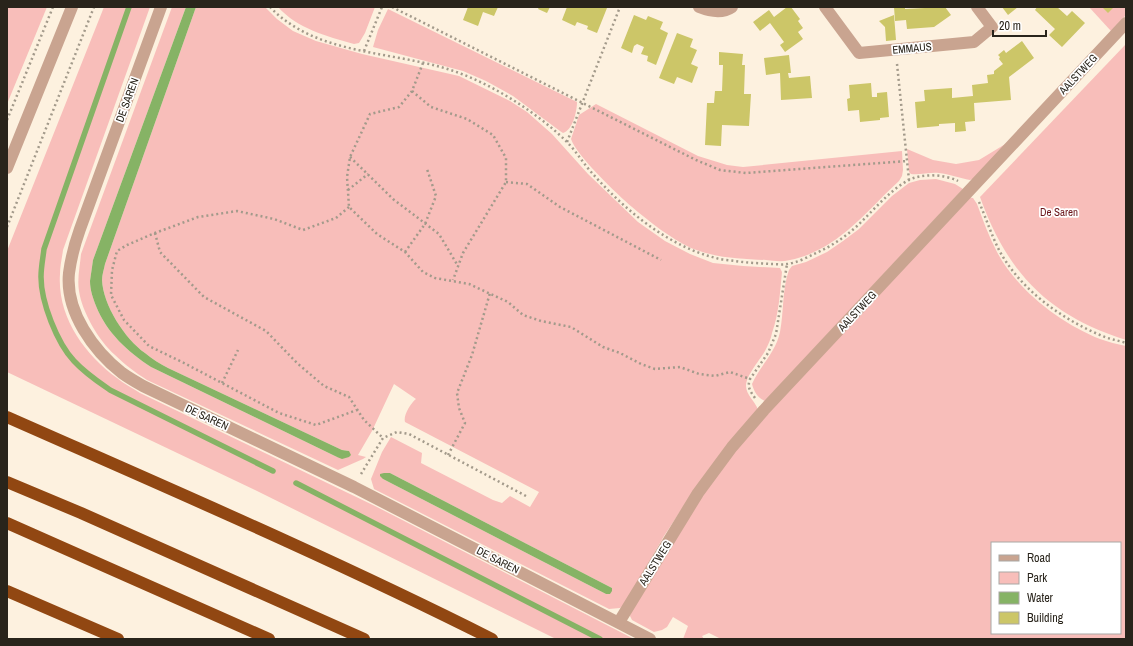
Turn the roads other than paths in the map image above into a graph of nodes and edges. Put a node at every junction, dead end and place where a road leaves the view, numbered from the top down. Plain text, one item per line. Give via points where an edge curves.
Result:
1 (72, 7) edge
2 (161, 7) edge
3 (699, 7) edge
4 (732, 7) edge
5 (825, 7) edge
6 (977, 7) edge
7 (1126, 24) edge
8 (7, 168) edge
9 (7, 417) edge
10 (7, 482) edge
11 (7, 523) edge
12 (7, 591) edge
13 (619, 622) junction
14 (118, 639) edge
15 (269, 639) edge
16 (364, 639) edge
17 (492, 639) edge
18 (650, 639) edge

1 - 8 street
2 - 13 street, DE SAREN via 73,252 69,275 70,292 82,327 94,344 122,373 143,386 354,487
3 - 4 street via 710,12
5 - 6 street, EMMAUS via 859,53 974,42 992,27
7 - 13 street, AALSTWEG via 732,447 698,493
9 - 17 highway via 270,533
10 - 16 highway
11 - 15 highway
12 - 14 highway
13 - 18 street, DE SAREN

